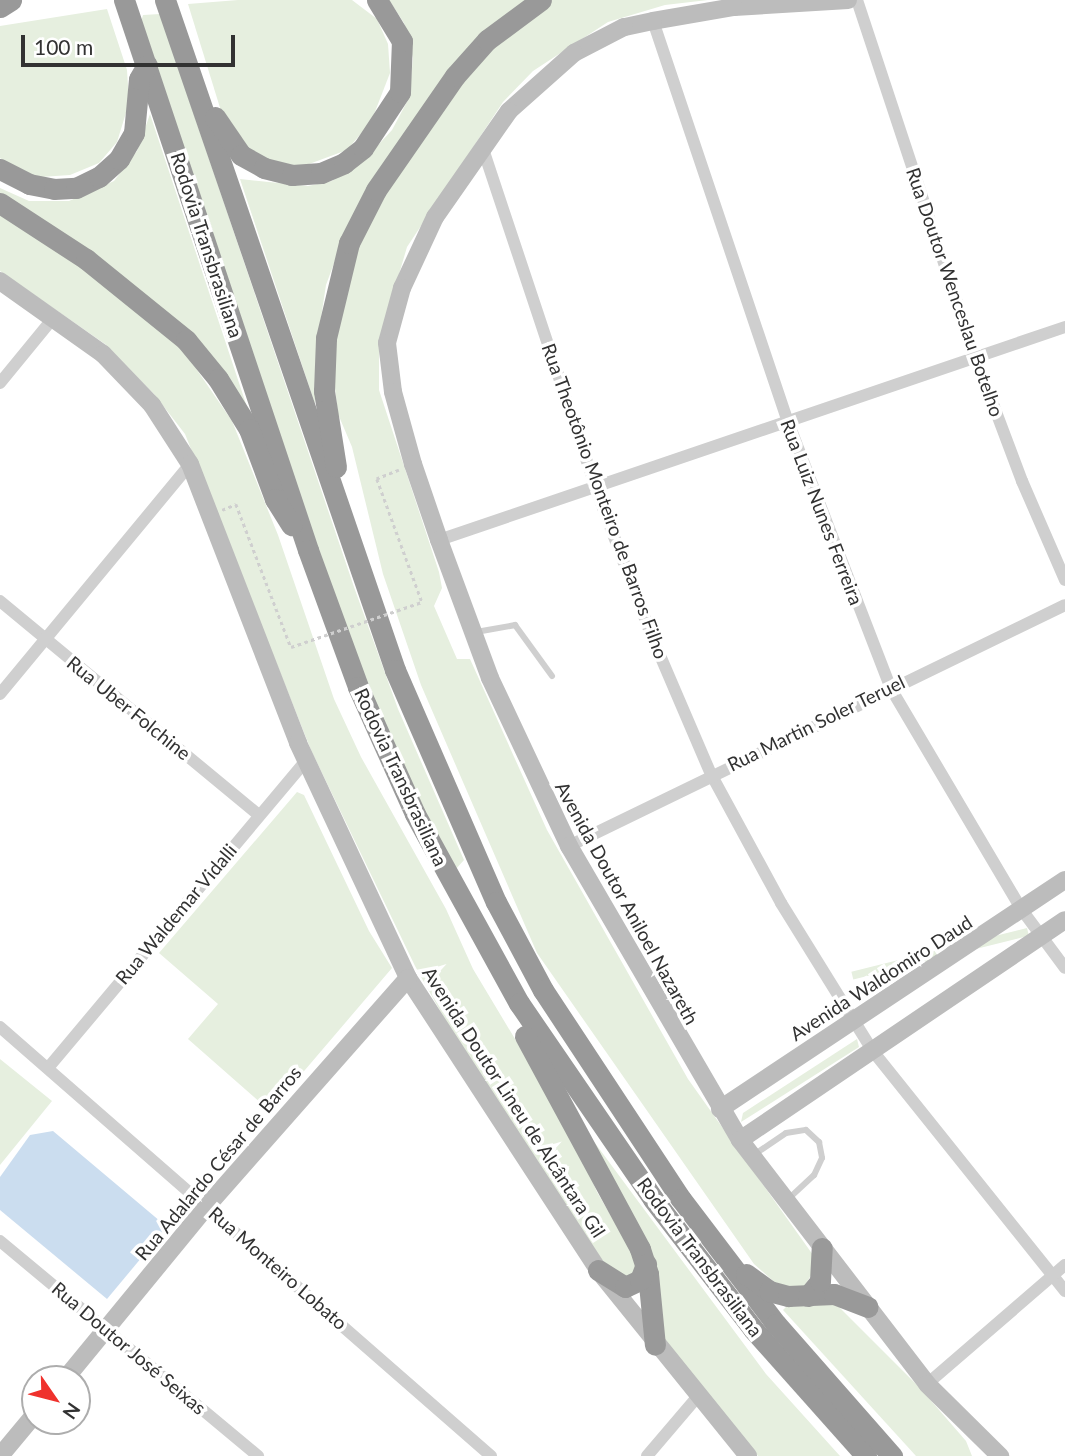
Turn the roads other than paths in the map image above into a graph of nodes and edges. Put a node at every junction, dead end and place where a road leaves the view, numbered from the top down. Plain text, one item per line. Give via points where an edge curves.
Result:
1 (12, 0) edge
2 (124, 0) edge
3 (165, 0) edge
4 (377, 0) edge
5 (541, 0) edge
6 (848, 0) edge
7 (858, 0) edge
8 (0, 7) edge
9 (653, 21) junction
10 (147, 65) junction
11 (205, 110) junction
12 (482, 146) junction
13 (0, 169) edge
14 (0, 203) edge
15 (0, 281) edge
16 (54, 317) junction
17 (1065, 327) edge
18 (975, 356) junction
19 (0, 383) edge
20 (788, 422) junction
21 (190, 464) junction
22 (596, 489) junction
23 (342, 517) junction
24 (439, 540) junction
25 (308, 550) junction
26 (1065, 580) edge
27 (0, 600) edge
28 (1065, 605) edge
29 (474, 632) junction
30 (45, 635) junction
31 (552, 676) dead end
32 (890, 688) junction
33 (0, 694) edge
34 (306, 761) junction
35 (711, 774) junction
36 (259, 815) junction
37 (569, 846) junction
38 (1065, 880) edge
39 (1022, 910) junction
40 (1065, 920) edge
41 (1040, 937) junction
42 (1065, 968) edge
43 (408, 978) junction
44 (519, 1003) junction
45 (855, 1021) junction
46 (0, 1027) edge
47 (872, 1050) junction
48 (48, 1068) junction
49 (720, 1109) junction
50 (740, 1140) junction
51 (752, 1156) junction
52 (786, 1200) junction
53 (206, 1206) junction
54 (0, 1241) edge
55 (822, 1248) junction
56 (646, 1264) junction
57 (1065, 1265) edge
58 (732, 1266) junction
59 (598, 1270) junction
60 (1051, 1277) junction
61 (1065, 1291) edge
62 (808, 1296) junction
63 (868, 1307) junction
64 (107, 1329) junction
65 (655, 1345) junction
66 (77, 1365) edge
67 (927, 1384) junction
68 (698, 1396) junction
69 (21, 1432) edge
70 (4, 1452) edge
71 (258, 1456) edge
72 (491, 1456) edge
73 (647, 1456) edge
74 (748, 1456) edge
75 (866, 1456) edge
76 (892, 1456) edge
77 (1000, 1456) edge

1 - 8 highway
2 - 10 highway, Rodovia Transbrasiliana
3 - 11 highway, Rodovia Transbrasiliana
4 - 11 highway via 402,41 400,92 363,148 344,163 321,173 292,175 264,168 241,155 218,120
5 - 23 highway via 486,40 455,76 376,190 349,243 326,338 324,391 342,492
6 - 9 main road, Avenida Doutor Aniloel Nazareth via 734,7
7 - 18 street, Rua Doutor Wenceslau Botelho
9 - 12 main road, Avenida Doutor Aniloel Nazareth via 624,27 574,53 531,88
9 - 20 street, Rua Luiz Nunes Ferreira
10 - 13 highway via 139,79 134,133 119,159 99,177 76,188 54,189 29,184
10 - 25 highway, Rodovia Transbrasiliana
11 - 23 highway, Rodovia Transbrasiliana via 233,206
12 - 22 street, Rua Theotônio Monteiro de Barros Filho
12 - 24 main road, Avenida Doutor Aniloel Nazareth via 435,217 402,288 387,343 393,392
14 - 25 highway via 86,259 186,340 218,379 249,429 275,499
15 - 16 main road, Avenida Doutor Lineu de Alcântara Gil
16 - 19 street
16 - 21 main road, Avenida Doutor Lineu de Alcântara Gil via 103,354 152,405
17 - 18 street
18 - 20 street
18 - 26 street, Rua Doutor Wenceslau Botelho
20 - 22 street
20 - 32 street, Rua Luiz Nunes Ferreira
21 - 30 street
21 - 34 main road, Avenida Doutor Lineu de Alcântara Gil
22 - 24 street
22 - 35 street, Rua Theotônio Monteiro de Barros Filho
23 - 58 highway, Rodovia Transbrasiliana via 420,735 496,902 543,990 620,1111
24 - 29 main road, Avenida Doutor Aniloel Nazareth
25 - 44 highway, Rodovia Transbrasiliana via 358,687 415,814
27 - 30 street, Rua Uber Folchine
28 - 32 street, Rua Martin Soler Teruel
29 - 31 lane via 515,625
29 - 37 main road, Avenida Doutor Aniloel Nazareth via 490,678
30 - 33 street
30 - 36 street, Rua Uber Folchine
32 - 35 street, Rua Martin Soler Teruel
32 - 39 street, Rua Luiz Nunes Ferreira
34 - 36 street, Rua Waldemar Vidalli
34 - 43 main road, Avenida Doutor Lineu de Alcântara Gil
35 - 37 street, Rua Martin Soler Teruel
35 - 45 street, Rua Theotônio Monteiro de Barros Filho via 781,903
36 - 48 street, Rua Waldemar Vidalli
37 - 49 main road, Avenida Doutor Aniloel Nazareth
38 - 39 main road, Avenida Waldomiro Daud
39 - 41 street, Rua Luiz Nunes Ferreira
39 - 45 main road, Avenida Waldomiro Daud
40 - 41 main road
41 - 42 street, Rua Luiz Nunes Ferreira
41 - 47 main road
43 - 53 main road, Rua Adalardo César de Barros
43 - 59 main road, Avenida Doutor Lineu de Alcântara Gil
44 - 56 highway via 522,1029
44 - 75 highway, Rodovia Transbrasiliana via 653,1199 736,1307
45 - 47 street, Rua Theotônio Monteiro de Barros Filho
45 - 49 main road, Avenida Waldomiro Daud
46 - 48 street, Rua Monteiro Lobato
47 - 50 main road
47 - 60 street, Rua Theotônio Monteiro de Barros Filho
48 - 53 street, Rua Monteiro Lobato
49 - 50 main road, Avenida Doutor Aniloel Nazareth
50 - 51 main road, Avenida Doutor Aniloel Nazareth
51 - 52 main road, Avenida Doutor Aniloel Nazareth
51 - 52 lane via 786,1133 806,1130 818,1142 822,1158 814,1175
52 - 55 main road, Avenida Doutor Aniloel Nazareth
53 - 64 main road, Rua Adalardo César de Barros
53 - 72 street, Rua Monteiro Lobato
54 - 64 street, Rua Doutor José Seixas
55 - 62 highway via 820,1281
55 - 63 main road, Avenida Doutor Aniloel Nazareth
56 - 59 highway via 640,1280 625,1287
56 - 65 highway
57 - 60 street
58 - 62 highway via 769,1290
58 - 76 highway, Rodovia Transbrasiliana via 776,1324
59 - 65 main road, Avenida Doutor Lineu de Alcântara Gil
60 - 61 street, Rua Theotônio Monteiro de Barros Filho
60 - 67 street
62 - 63 highway via 834,1294
63 - 67 main road, Avenida Doutor Aniloel Nazareth
64 - 66 main road, Rua Adalardo César de Barros
64 - 71 street, Rua Doutor José Seixas
65 - 68 main road, Avenida Doutor Lineu de Alcântara Gil
67 - 77 main road, Avenida Doutor Aniloel Nazareth
68 - 73 street
68 - 74 main road, Avenida Doutor Lineu de Alcântara Gil
69 - 70 main road

